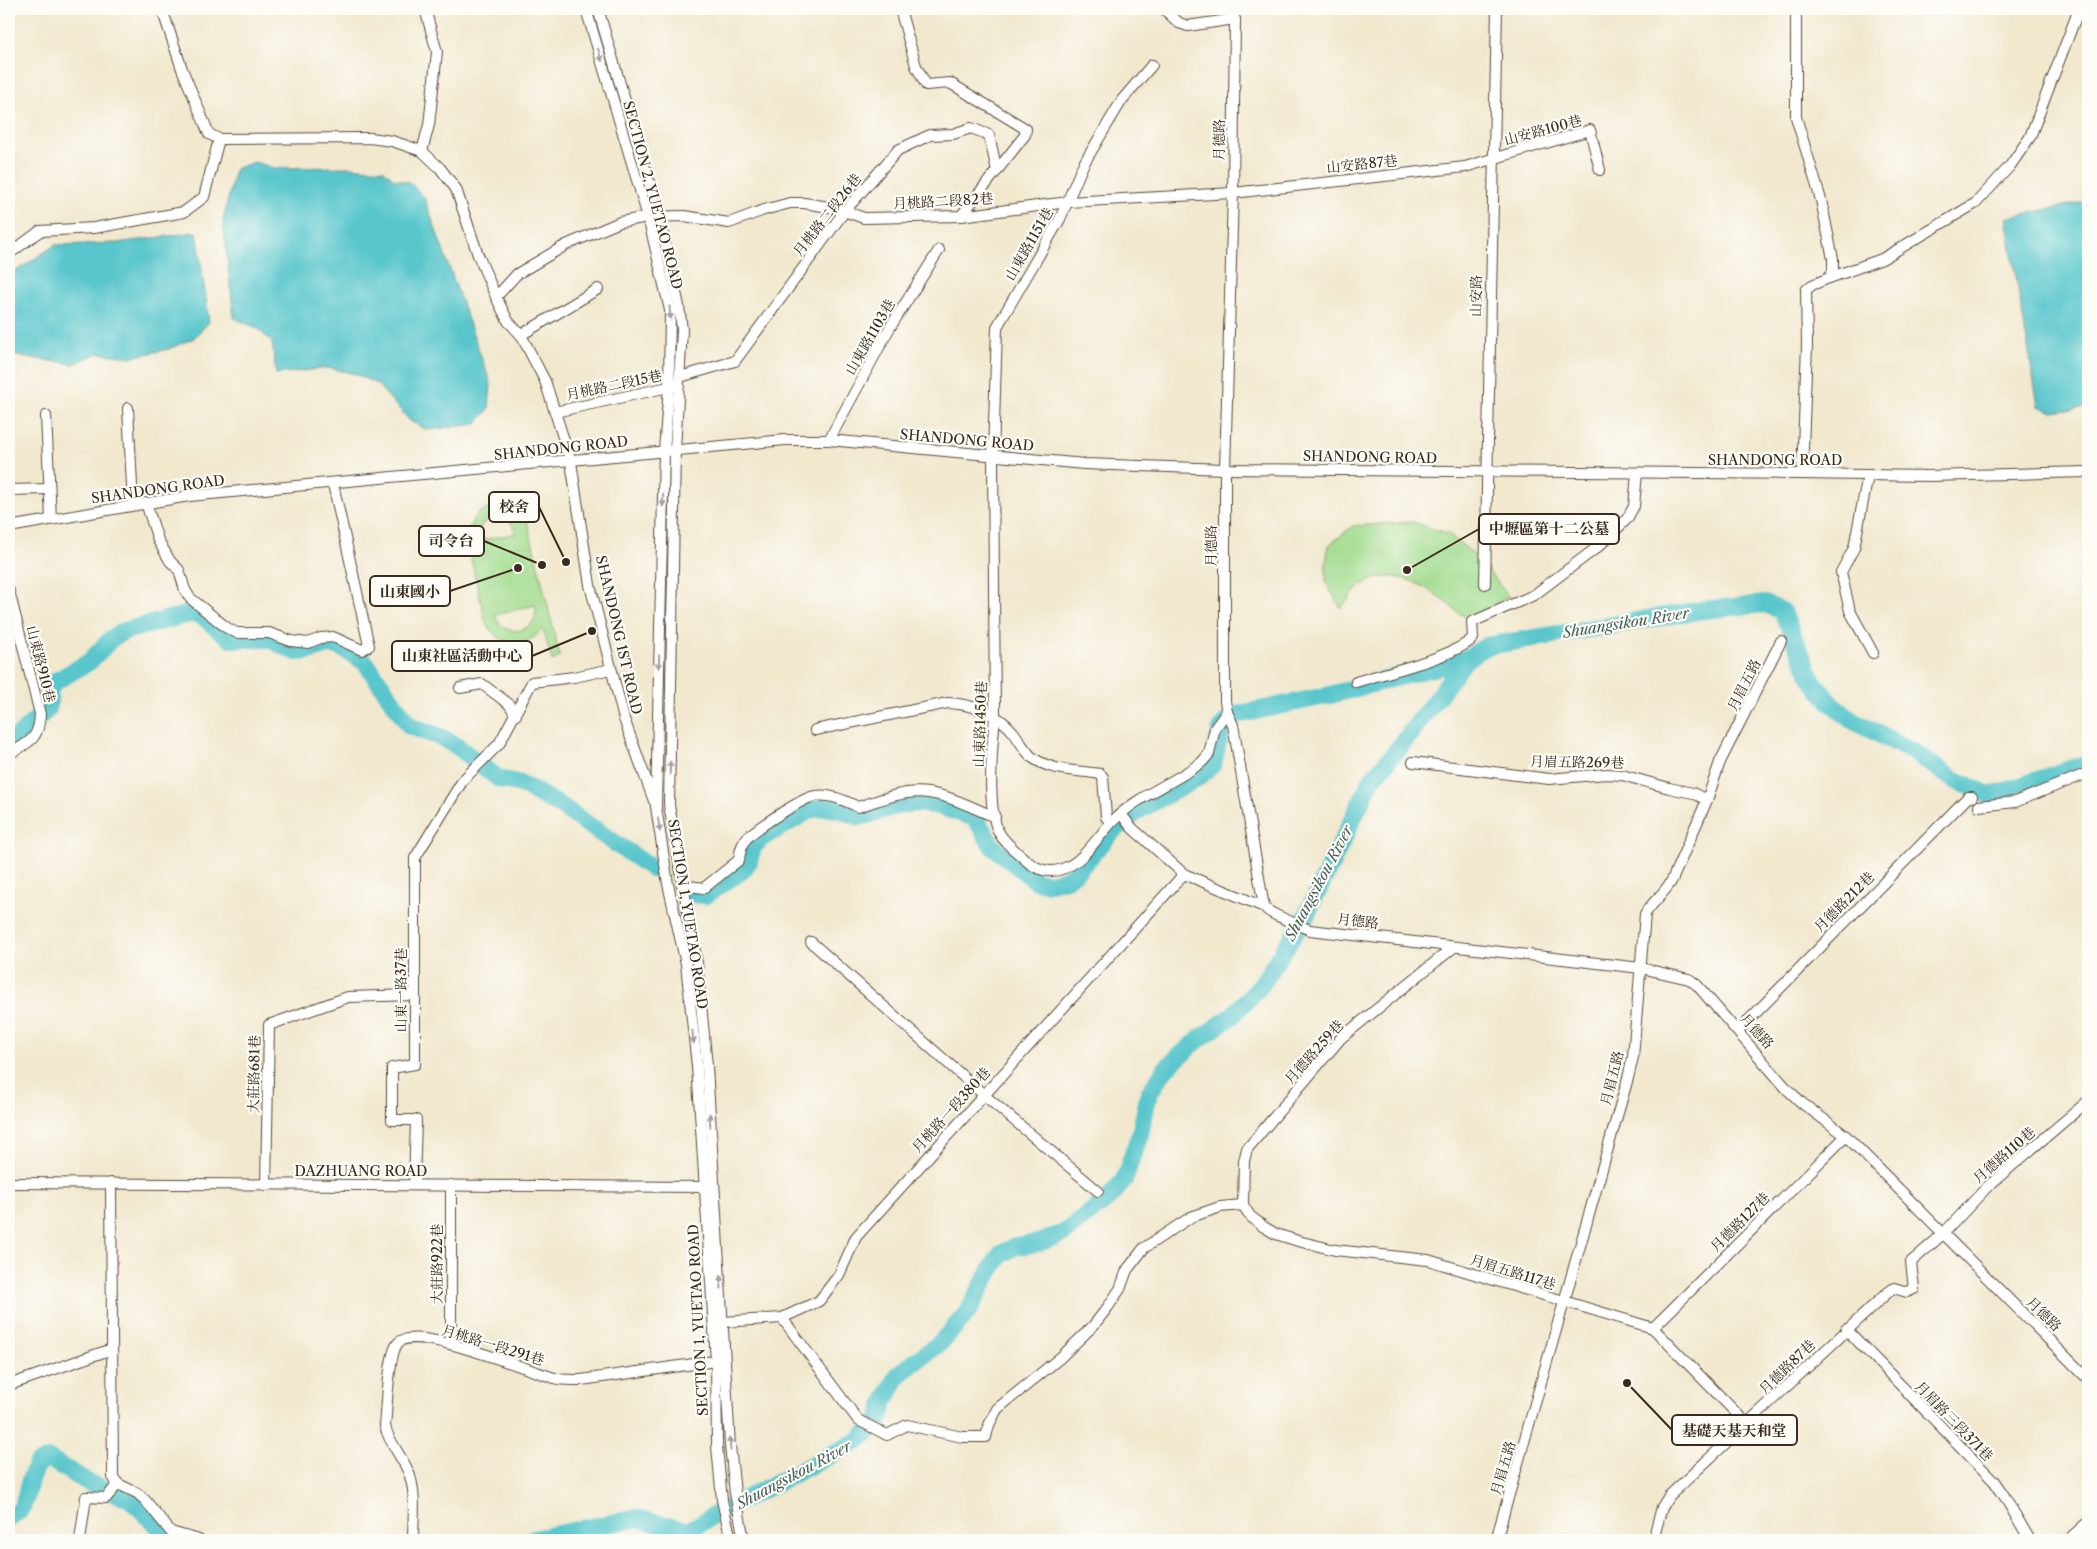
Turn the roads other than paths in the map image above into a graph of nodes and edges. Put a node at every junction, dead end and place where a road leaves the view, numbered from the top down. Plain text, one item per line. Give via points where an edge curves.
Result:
1 (162, 9) edge
2 (425, 9) edge
3 (586, 9) edge
4 (598, 9) edge
5 (900, 9) edge
6 (1164, 9) edge
7 (1496, 9) edge
8 (1796, 9) edge
9 (2079, 9) edge
10 (1152, 66) dead end
11 (219, 138) junction
12 (422, 151) junction
13 (1493, 157) junction
14 (1600, 170) dead end
15 (997, 171) junction
16 (1232, 193) junction
17 (1068, 202) junction
18 (844, 212) junction
19 (660, 216) junction
20 (962, 216) junction
21 (648, 217) junction
22 (939, 250) dead end
23 (9, 254) edge
24 (1828, 278) junction
25 (598, 289) dead end
26 (496, 298) junction
27 (521, 335) junction
28 (680, 381) junction
29 (669, 387) junction
30 (128, 408) dead end
31 (555, 412) junction
32 (46, 416) dead end
33 (829, 440) junction
34 (675, 450) junction
35 (664, 451) junction
36 (993, 457) junction
37 (570, 462) junction
38 (1225, 469) junction
39 (1486, 472) junction
40 (2088, 472) edge
41 (1637, 473) junction
42 (1802, 474) junction
43 (1868, 475) junction
44 (334, 484) junction
45 (48, 489) junction
46 (9, 490) edge
47 (146, 503) junction
48 (133, 505) junction
49 (51, 519) junction
50 (9, 526) edge
51 (1484, 584) dead end
52 (9, 591) edge
53 (1781, 641) dead end
54 (1873, 653) dead end
55 (611, 670) junction
56 (1356, 682) dead end
57 (460, 688) dead end
58 (1227, 712) junction
59 (516, 715) junction
60 (995, 717) junction
61 (815, 730) dead end
62 (9, 754) edge
63 (1413, 762) dead end
64 (2088, 773) edge
65 (1972, 797) dead end
66 (1707, 800) junction
67 (669, 805) junction
68 (1979, 806) dead end
69 (656, 807) junction
70 (1121, 814) junction
71 (994, 817) junction
72 (1112, 822) junction
73 (1184, 874) junction
74 (682, 885) junction
75 (1264, 907) junction
76 (811, 942) dead end
77 (1454, 947) junction
78 (1640, 968) junction
79 (414, 995) junction
80 (1738, 1031) junction
81 (702, 1066) junction
82 (984, 1094) junction
83 (2088, 1101) edge
84 (1846, 1136) junction
85 (9, 1183) edge
86 (111, 1183) junction
87 (414, 1184) junction
88 (450, 1184) junction
89 (266, 1185) junction
90 (709, 1187) junction
91 (1098, 1191) dead end
92 (1243, 1205) junction
93 (1943, 1234) junction
94 (1565, 1302) junction
95 (782, 1318) junction
96 (724, 1322) junction
97 (1653, 1328) junction
98 (1846, 1330) junction
99 (451, 1344) junction
100 (112, 1350) junction
101 (721, 1360) junction
102 (2088, 1379) edge
103 (9, 1385) edge
104 (1747, 1424) junction
105 (118, 1484) junction
106 (2088, 1522) edge
107 (80, 1540) edge
108 (199, 1540) edge
109 (413, 1540) edge
110 (731, 1540) edge
111 (744, 1540) edge
112 (1496, 1540) edge
113 (1653, 1540) edge
114 (2030, 1540) edge
115 (2068, 1540) edge

1 - 11 street via 209,134
2 - 12 street via 437,52 429,125
3 -> 21 street, SECTION 2, YUETAO ROAD
4 - 19 street, SECTION 2, YUETAO ROAD
5 - 15 street via 916,66 926,85 950,83 1026,129 1025,135
6 - 16 street, 月德路 via 1179,23 1188,26 1235,18
7 - 13 street, 山安路
8 - 24 street via 1796,117 1821,200 1833,259 1833,271
9 - 24 street via 2030,137 2010,166 1976,203 1882,259
10 - 17 street, 山東路1151巷 via 1122,100 1082,166
11 - 12 street, SHANDONG 1ST ROAD via 370,138
11 - 23 street via 204,197 184,212 94,228 40,232
12 - 26 street, SHANDONG 1ST ROAD via 456,190
13 - 14 street, 山安路100巷 via 1590,130
13 - 16 street, 山安路87巷 via 1466,166
13 - 39 street, 山安路
15 - 18 street, 月桃路二段26巷 via 988,135 971,128 953,134 930,135 898,150
15 - 20 street
16 - 17 street, 月桃路二段82巷
16 - 38 street, 月德路
17 - 20 street, 月桃路二段82巷
17 - 36 street, 山東路1151巷 via 997,327
18 - 19 street, 月桃路二段82巷 via 836,208 790,203 729,223
18 - 20 street, 月桃路二段82巷 via 864,218
18 - 28 street, 月桃路二段26巷 via 735,361
19 - 21 street, 月桃路二段82巷
19 - 28 street, SECTION 2, YUETAO ROAD via 682,330
21 - 26 street, 月桃路二段82巷 via 620,222 566,244 517,274
21 -> 29 street, SECTION 2, YUETAO ROAD via 670,310
22 - 33 street, 山東路1103巷 via 889,329
24 - 42 street via 1806,290 1808,345
25 - 27 street
26 - 27 street, SHANDONG 1ST ROAD via 508,321
27 - 31 street, SHANDONG 1ST ROAD via 544,380
28 - 29 street, 月桃路二段15巷
28 - 34 street, SECTION 2, YUETAO ROAD
29 - 31 street, 月桃路二段15巷
29 - 35 street, SECTION 2, YUETAO ROAD
30 - 48 street
31 - 37 street, SHANDONG 1ST ROAD
32 - 45 street
33 - 34 street, SHANDONG ROAD via 786,440
33 - 36 street, SHANDONG ROAD
34 - 35 street, SHANDONG ROAD
67 -> 34 street, SECTION 1, YUETAO ROAD
35 - 37 street, SHANDONG ROAD
35 -> 69 street, SECTION 1, YUETAO ROAD
36 - 38 street, SHANDONG ROAD
36 - 60 street, 山東路1450巷
37 - 44 street, SHANDONG ROAD
37 - 55 street, SHANDONG 1ST ROAD via 590,586
38 - 39 street, SHANDONG ROAD
38 - 58 street, 月德路
39 - 41 street, SHANDONG ROAD
39 - 51 street, 山安路
40 - 43 street, SHANDONG ROAD
41 - 42 street, SHANDONG ROAD
41 - 56 street via 1634,506 1627,519 1574,566 1534,595 1472,622 1474,638 1468,644 1432,659
42 - 43 street, SHANDONG ROAD
43 - 54 street via 1854,548 1841,572 1850,611
44 - 47 street, SHANDONG ROAD via 189,496
44 - 47 street via 369,646 362,650 333,637 308,643 291,642 269,634 237,633 227,628 190,598 179,570 158,540
45 - 46 street
45 - 49 street
47 - 48 street, SHANDONG ROAD
48 - 49 street, SHANDONG ROAD
49 - 50 street, SHANDONG ROAD
52 - 62 street, 山東路910巷 via 40,718 40,730 30,742
53 - 66 street, 月眉五路 via 1720,762
55 - 59 street via 532,682
55 - 69 street, SHANDONG 1ST ROAD via 624,719
57 - 59 street via 482,684 509,704
58 - 70 street, 山東路1450巷 via 1215,728 1209,754 1202,762
58 - 75 street, 月德路 via 1233,725
59 - 79 street, 山東一路37巷 via 500,744 463,780 415,858
60 - 61 street via 958,704 948,704
60 - 71 street, 山東路1450巷 via 992,749
60 - 72 street via 1012,731 1031,757 1067,771 1100,774 1103,777 1106,817
63 - 66 street, 月眉五路269巷 via 1549,779 1622,775 1693,793
64 - 68 street via 2015,802
65 - 80 street, 月德路212巷 via 1968,796 1930,834
66 - 78 street, 月眉五路 via 1672,880 1645,914
67 - 69 street
67 - 74 street, SECTION 1, YUETAO ROAD
69 -> 81 street, SECTION 1, YUETAO ROAD
70 - 72 street, 山東路1450巷
70 - 73 street via 1132,828
71 - 72 street, 山東路1450巷 via 1007,844 1035,868 1047,871 1060,870 1074,863
71 - 74 street via 935,794 908,792 858,806 829,796 811,797 753,831 741,848 738,860 704,888
73 - 75 street
73 - 82 street, 月桃路一段380巷
74 - 81 street, SECTION 1, YUETAO ROAD via 697,963
75 - 77 street, 月德路 via 1267,912 1310,930
76 - 82 street
77 - 78 street, 月德路
77 - 92 street, 月德路259巷 via 1341,1038 1247,1149
78 - 80 street, 月德路 via 1689,979
78 - 94 street, 月眉五路 via 1633,1056
79 - 87 street, 山東一路37巷 via 415,1064 392,1068 392,1120 416,1120
79 - 89 street, 大莊路681巷 via 348,997 269,1025
80 - 84 street, 月德路 via 1787,1089
81 - 90 street, SECTION 1, YUETAO ROAD
82 - 91 street
82 - 95 street, 月桃路一段380巷 via 856,1237 839,1275 818,1301
83 - 93 street, 月德路110巷 via 1987,1187
84 - 93 street, 月德路
84 - 97 street, 月德路127巷
85 - 86 street, DAZHUANG ROAD
86 - 89 street, DAZHUANG ROAD
86 - 100 street
87 - 88 street, DAZHUANG ROAD
87 - 89 street, DAZHUANG ROAD
88 - 90 street, DAZHUANG ROAD
88 - 99 street, 大莊路922巷
96 -> 90 street, SECTION 1, YUETAO ROAD
90 - 101 street, SECTION 1, YUETAO ROAD
92 - 94 street, 月眉五路117巷 via 1250,1216 1264,1227 1298,1241 1335,1250 1428,1260
92 - 95 street via 1220,1207 1191,1217 1144,1248 1093,1326 1061,1357 997,1409 986,1436 962,1437 907,1425 887,1436 858,1420
93 - 98 street, 月德路87巷 via 1911,1262 1914,1289 1907,1292 1894,1288
93 - 102 street, 月德路
94 - 97 street, 月眉五路117巷
94 - 112 street, 月眉五路
95 - 96 street, 月桃路一段380巷
96 - 101 street, SECTION 1, YUETAO ROAD
97 - 104 street, 月眉五路117巷
98 - 104 street, 月德路87巷
98 - 114 street, 月眉路三段371巷 via 1994,1481
99 - 101 street, 月桃路一段291巷 via 560,1379 581,1380
99 - 109 street, 月桃路一段291巷 via 417,1337 405,1338 398,1342 392,1354 385,1426 408,1471 413,1489
100 - 103 street
100 - 105 street via 113,1477
101 - 110 street, SECTION 1, YUETAO ROAD via 717,1446 722,1500
111 -> 101 street, SECTION 1, YUETAO ROAD via 735,1493
104 - 113 street, 月德路87巷 via 1669,1496 1662,1507
105 - 107 street via 106,1498 86,1497
105 - 108 street via 145,1500 171,1532
106 - 115 street

